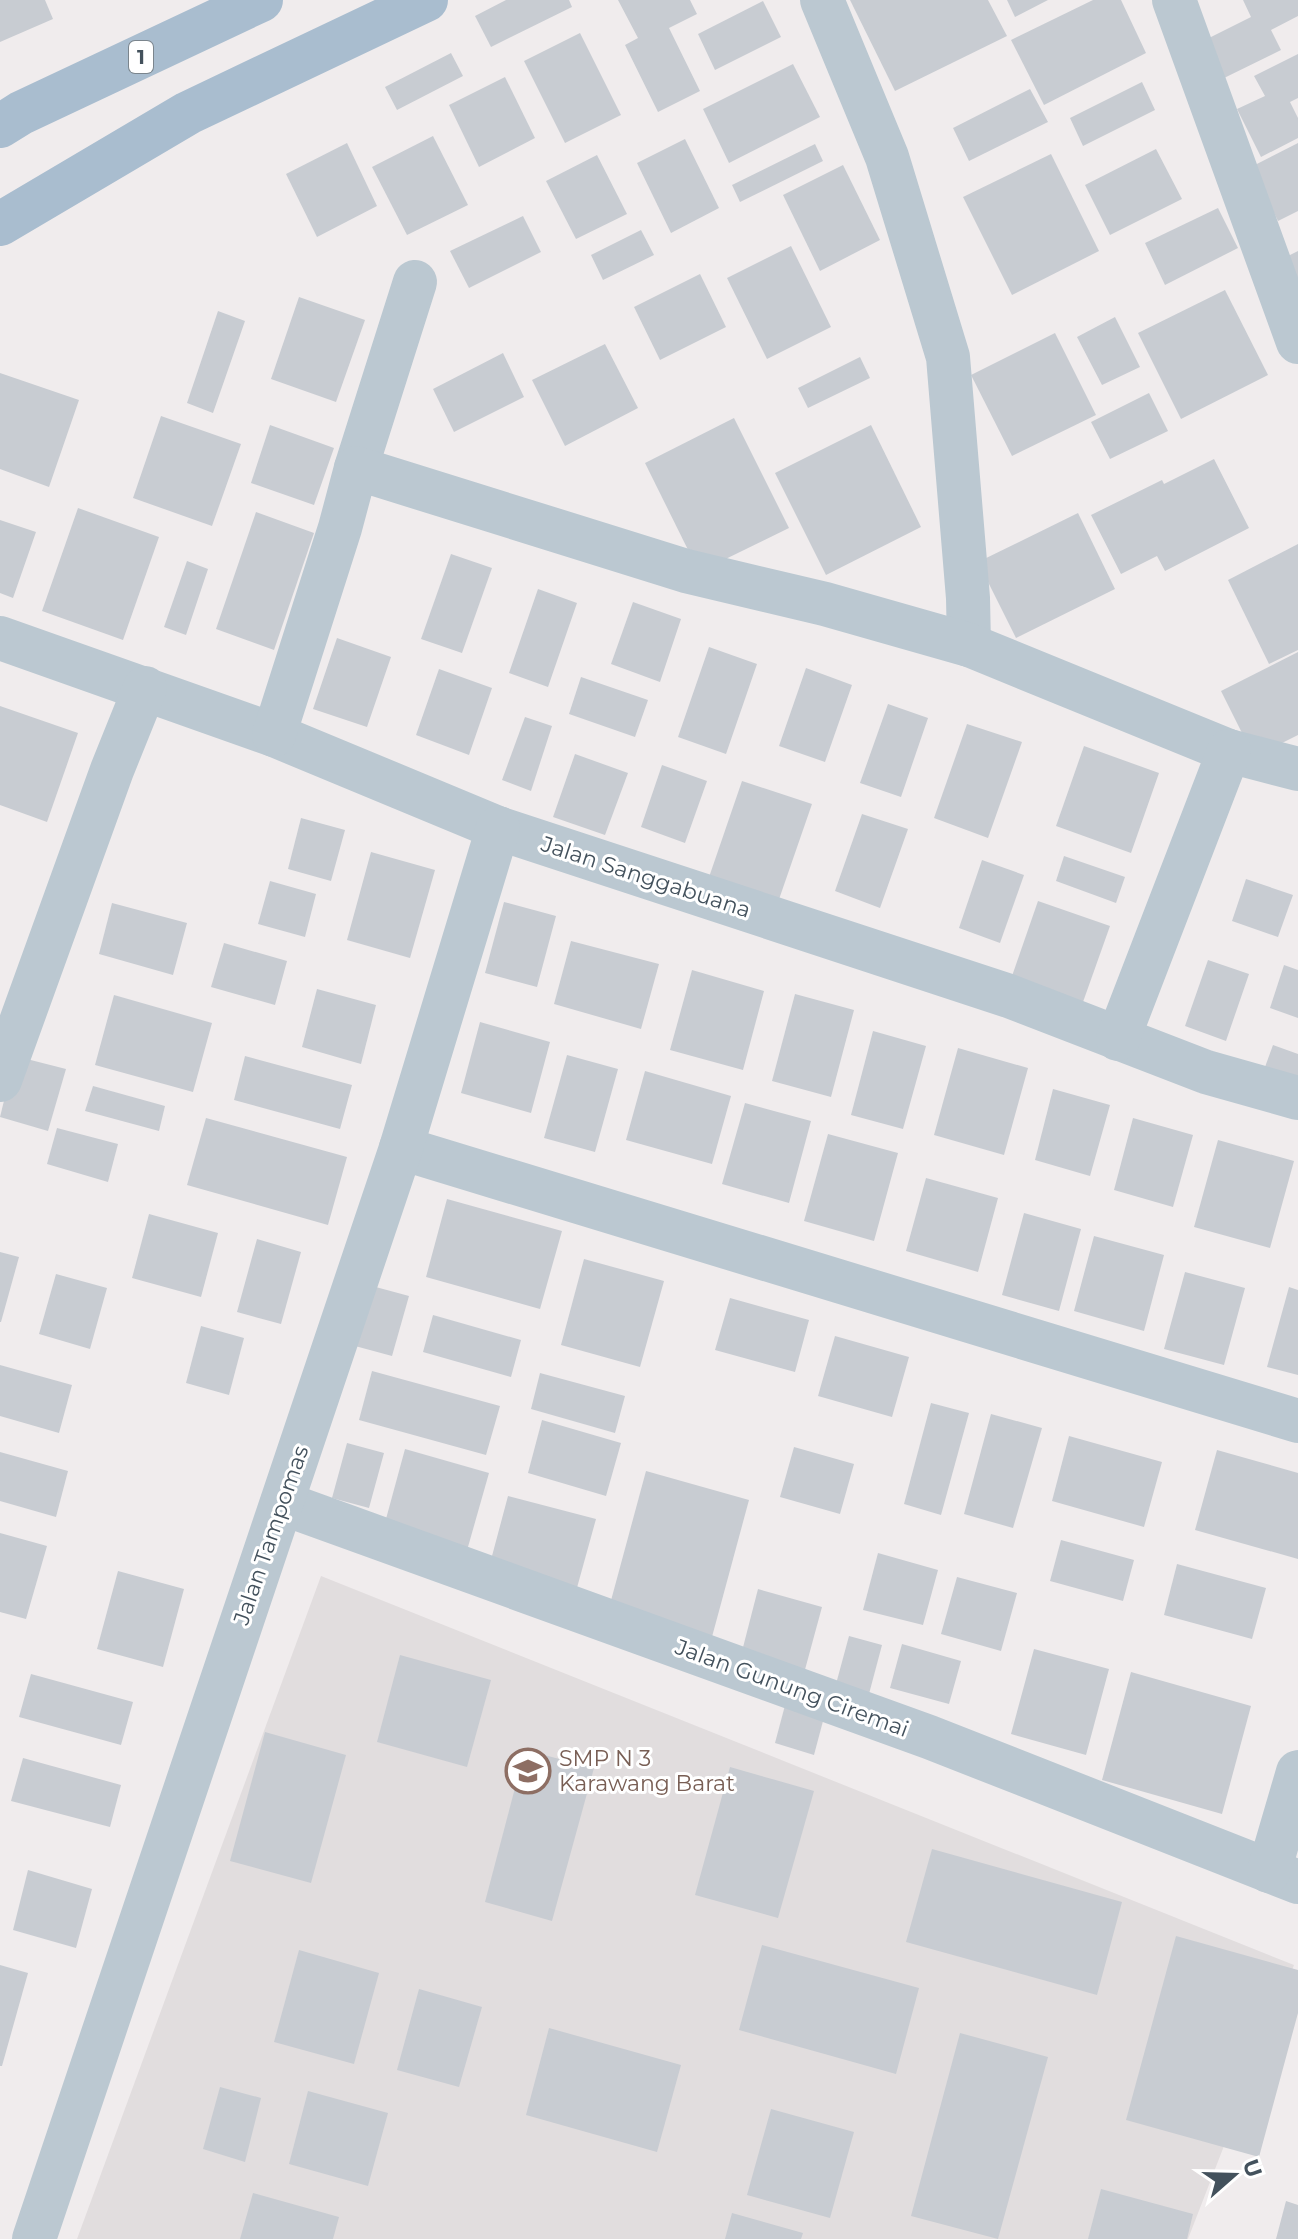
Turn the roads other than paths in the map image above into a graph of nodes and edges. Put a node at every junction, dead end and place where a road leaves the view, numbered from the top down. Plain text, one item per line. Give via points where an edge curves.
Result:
1 (261, 0) edge
2 (426, 0) edge
3 (822, 0) edge
4 (1174, 0) edge
5 (7, 119) edge
6 (0, 224) edge
7 (415, 282) dead end
8 (1298, 342) edge
9 (356, 468) junction
10 (0, 638) edge
11 (969, 645) junction
12 (145, 688) junction
13 (274, 735) junction
14 (1229, 751) junction
15 (1298, 769) edge
16 (498, 828) junction
17 (1118, 1039) junction
18 (0, 1080) edge
19 (1298, 1098) edge
20 (401, 1148) junction
21 (1298, 1421) edge
22 (282, 1503) junction
23 (1298, 1772) edge
24 (1284, 1876) edge
25 (34, 2239) edge

1 - 5 main road, 1
2 - 6 main road via 188,113
3 - 11 street via 887,157 948,357
4 - 8 street
7 - 9 street
9 - 11 street via 686,571
9 - 13 street
10 - 12 street, Jalan Sanggabuana
11 - 14 street
12 - 13 street, Jalan Sanggabuana
12 - 18 street
13 - 16 street, Jalan Sanggabuana
14 - 15 street
14 - 17 street
16 - 17 street, Jalan Sanggabuana via 1009,996
16 - 20 street, Jalan Tampomas
17 - 19 street, Jalan Sanggabuana
20 - 21 street
20 - 22 street, Jalan Tampomas
22 - 24 street, Jalan Gunung Ciremai via 929,1737
22 - 25 street, Jalan Tampomas
23 - 24 street

